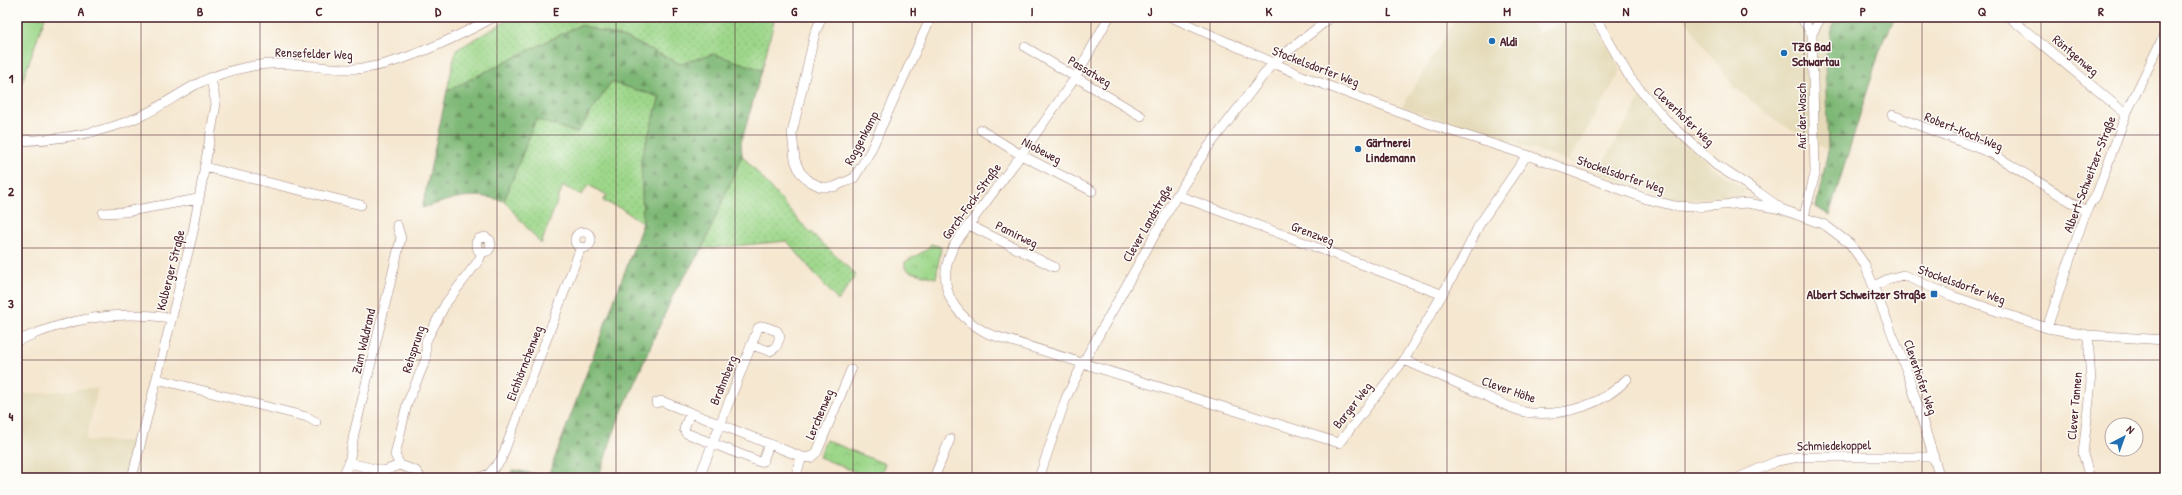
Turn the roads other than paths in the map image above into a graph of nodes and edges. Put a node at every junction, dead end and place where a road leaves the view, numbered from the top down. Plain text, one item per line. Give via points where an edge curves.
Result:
1 (494, 17) edge
2 (822, 17) edge
3 (931, 17) edge
4 (1109, 17) edge
5 (1171, 17) edge
6 (1331, 17) edge
7 (1595, 17) edge
8 (1801, 17) edge
9 (1821, 17) edge
10 (2009, 17) edge
11 (2165, 33) edge
12 (1812, 34) junction
13 (1025, 47) dead end
14 (1272, 64) junction
15 (1075, 78) junction
16 (211, 79) junction
17 (2126, 114) junction
18 (1892, 115) dead end
19 (1141, 116) dead end
20 (981, 130) dead end
21 (17, 141) edge
22 (1021, 155) junction
23 (1527, 155) junction
24 (204, 167) junction
25 (1092, 191) dead end
26 (1176, 195) junction
27 (198, 200) junction
28 (360, 205) dead end
29 (1781, 209) junction
30 (2086, 211) junction
31 (103, 213) dead end
32 (1804, 216) junction
33 (397, 225) dead end
34 (969, 225) junction
35 (581, 248) dead end
36 (482, 252) dead end
37 (1054, 267) dead end
38 (1874, 286) junction
39 (1441, 294) junction
40 (172, 318) junction
41 (2047, 328) junction
42 (2088, 335) junction
43 (2165, 340) edge
44 (17, 341) edge
45 (751, 345) dead end
46 (1404, 360) junction
47 (1083, 363) junction
48 (851, 370) dead end
49 (157, 379) junction
50 (1627, 379) dead end
51 (656, 403) dead end
52 (690, 414) junction
53 (316, 422) dead end
54 (719, 425) junction
55 (950, 439) dead end
56 (712, 443) junction
57 (769, 444) junction
58 (802, 457) junction
59 (1934, 457) junction
60 (349, 463) junction
61 (400, 465) junction
62 (132, 478) edge
63 (340, 478) edge
64 (421, 478) edge
65 (452, 478) edge
66 (471, 478) edge
67 (478, 478) edge
68 (699, 478) edge
69 (795, 478) edge
70 (934, 478) edge
71 (1039, 478) edge
72 (1738, 478) edge
73 (1940, 478) edge
74 (2090, 478) edge

1 - 16 street, Rensefelder Weg via 450,41 380,66 349,70 285,64 266,65 248,67
2 - 3 street, Roggenkamp via 815,33 792,133 795,160 800,172 809,181 821,187 834,187 854,178 870,152
4 - 15 street, Gorch-Fock-Straße
5 - 14 street, Stockelsdorfer Weg
6 - 14 street, Clever Landstraße
7 - 29 street, Cleverhofer Weg via 1630,78 1666,120 1716,165
8 - 12 street
9 - 12 street, Auf der Wasch
10 - 17 street, Röntgenweg
11 - 17 street, Albert-Schweitzer-Straße
12 - 32 street, Auf der Wasch via 1815,174
13 - 15 street, Passatweg
14 - 23 street, Stockelsdorfer Weg via 1436,126
14 - 26 street, Clever Landstraße via 1206,150
15 - 19 street, Passatweg
15 - 22 street, Gorch-Fock-Straße
16 - 21 street, Rensefelder Weg via 201,82 141,116 116,124 64,136
16 - 24 street, Kolberger Straße via 216,104
17 - 30 street, Albert-Schweitzer-Straße via 2096,196
18 - 30 street, Robert-Koch-Weg via 1991,153
20 - 22 street, Niobeweg
22 - 25 street, Niobeweg
22 - 34 street, Gorch-Fock-Straße
23 - 29 street, Stockelsdorfer Weg via 1647,199 1675,206 1697,207 1747,202
23 - 39 street, Barger Weg via 1479,225 1460,264
24 - 27 street, Kolberger Straße
24 - 28 street
26 - 39 street, Grenzweg
26 - 47 street, Clever Landstraße
27 - 31 street
27 - 40 street, Kolberger Straße via 193,232
29 - 32 street, Stockelsdorfer Weg
30 - 41 street, Albert-Schweitzer-Straße
32 - 38 street, Stockelsdorfer Weg via 1825,225 1850,244 1865,265
33 - 60 street, Zum Waldrand via 401,238
34 - 37 street, Pamirweg
34 - 47 street, Gorch-Fock-Straße via 947,257 946,289 954,307 971,325 989,334
35 - 67 street, Eichhörnchenweg via 501,460 489,474
36 - 61 street, Rehsprung via 479,260 446,303 426,341 426,359 407,404 395,455
38 - 41 street, Stockelsdorfer Weg via 1903,275 1952,296
38 - 59 street, Cleverhofer Weg via 1908,374
39 - 46 street, Barger Weg
40 - 44 street via 144,314 112,314 62,324
40 - 49 street, Kolberger Straße
41 - 42 street, Stockelsdorfer Weg
42 - 43 street, Stockelsdorfer Weg
42 - 74 street, Clever Tannen via 2091,382 2083,454
45 - 54 street, Brahmberg
46 - 47 street, Barger Weg via 1339,443
46 - 50 street, Clever Höhe via 1502,404 1531,413 1566,410 1598,402
47 - 71 street, Clever Landstraße via 1066,398
48 - 58 street, Lerchenweg via 817,452 810,458
49 - 53 street via 307,417
49 - 62 street, Kolberger Straße
51 - 52 street via 660,401
52 - 54 street
52 - 56 street via 684,429 686,433
54 - 56 street, Brahmberg
54 - 57 street
55 - 70 street
56 - 57 street via 760,462 763,461
56 - 68 street, Brahmberg
57 - 58 street
58 - 69 street
59 - 72 street, Schmiedekoppel via 1793,458 1760,467
59 - 73 street, Cleverhofer Weg
60 - 61 street via 384,471
60 - 63 street, Zum Waldrand
61 - 64 street via 416,471
65 - 66 street

